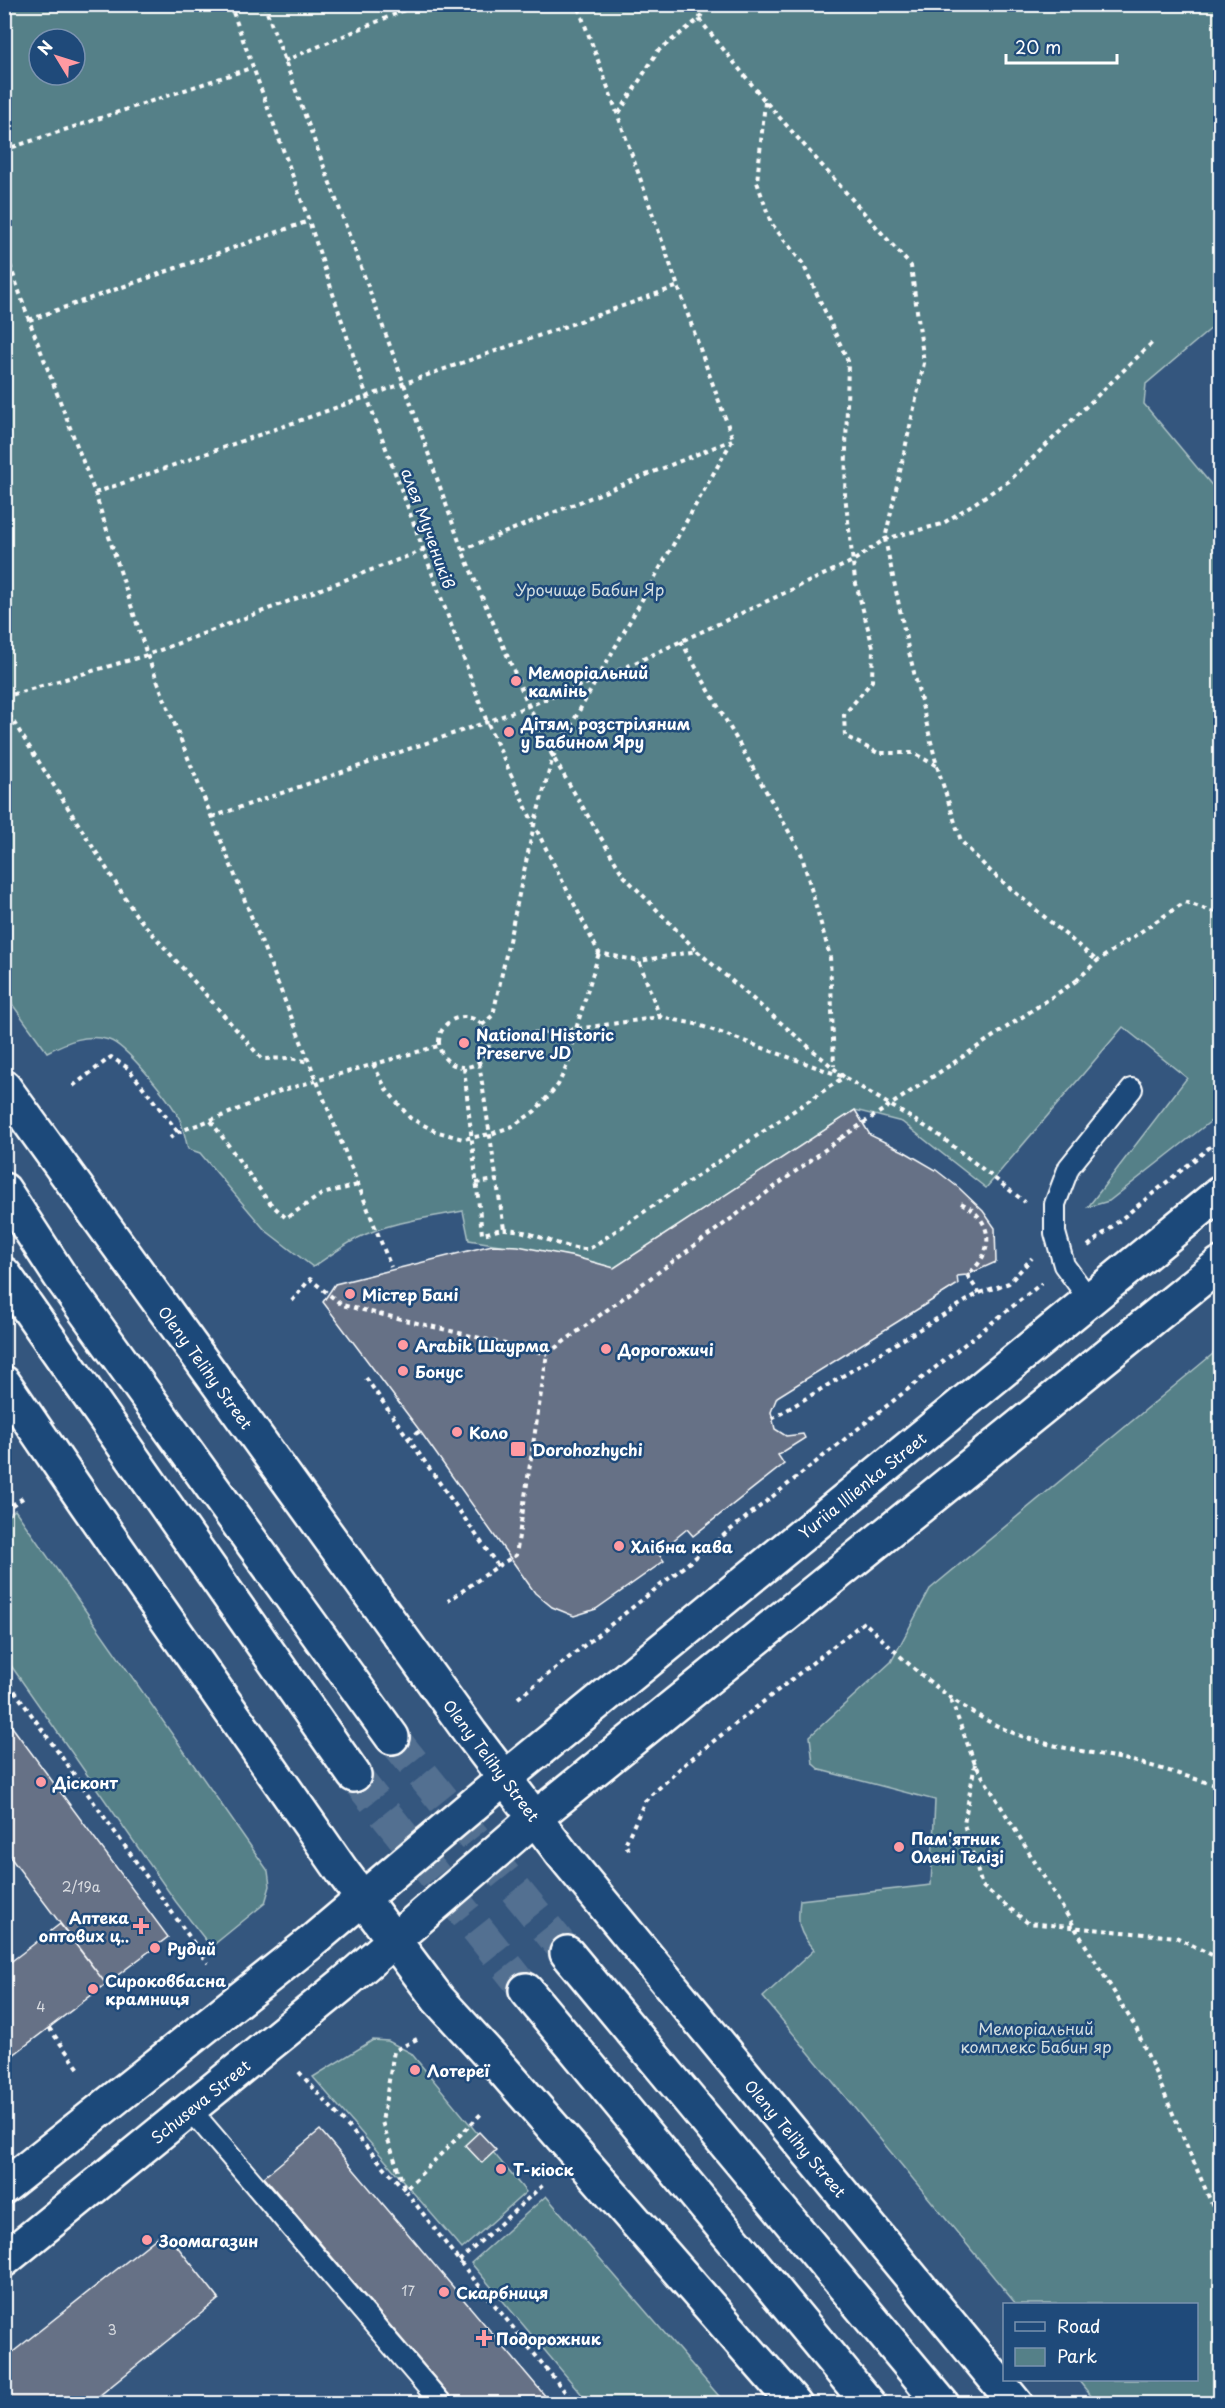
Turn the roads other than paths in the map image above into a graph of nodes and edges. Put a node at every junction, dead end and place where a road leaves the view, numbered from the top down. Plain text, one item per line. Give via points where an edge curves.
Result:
1 (4, 1087) edge
2 (1132, 1089) dead end
3 (4, 1190) edge
4 (1221, 1193) edge
5 (1221, 1264) edge
6 (4, 1274) edge
7 (1089, 1299) junction
8 (4, 1383) edge
9 (392, 1737) tunnel mouth
10 (354, 1775) tunnel mouth
11 (505, 1778) junction
12 (535, 1818) junction
13 (362, 1898) junction
14 (394, 1939) junction
15 (567, 1953) tunnel mouth
16 (526, 1990) tunnel mouth
17 (190, 2109) junction
18 (4, 2187) edge
19 (4, 2260) edge
20 (442, 2403) edge
21 (795, 2403) edge
22 (869, 2403) edge
23 (942, 2403) edge
24 (1016, 2403) edge

1 - 11 main road, Oleny Telihy Street
2 - 7 lane via 1069,1167 1055,1204 1055,1233 1064,1265
3 - 9 main road via 60,1276
4 - 7 main road, Yuriia Illienka Street
5 - 12 main road
6 - 10 main road
7 - 11 main road, Yuriia Illienka Street
8 - 13 main road
11 - 12 main road, Oleny Telihy Street
11 - 13 main road, Yuriia Illienka Street
12 - 14 main road, Schuseva Street
12 - 24 main road, Oleny Telihy Street via 600,1902
13 - 14 main road
13 - 18 main road
14 - 17 main road, Schuseva Street
14 - 21 main road via 438,1999
15 - 23 main road
16 - 22 main road
17 - 19 main road, Schuseva Street
17 - 20 lane

